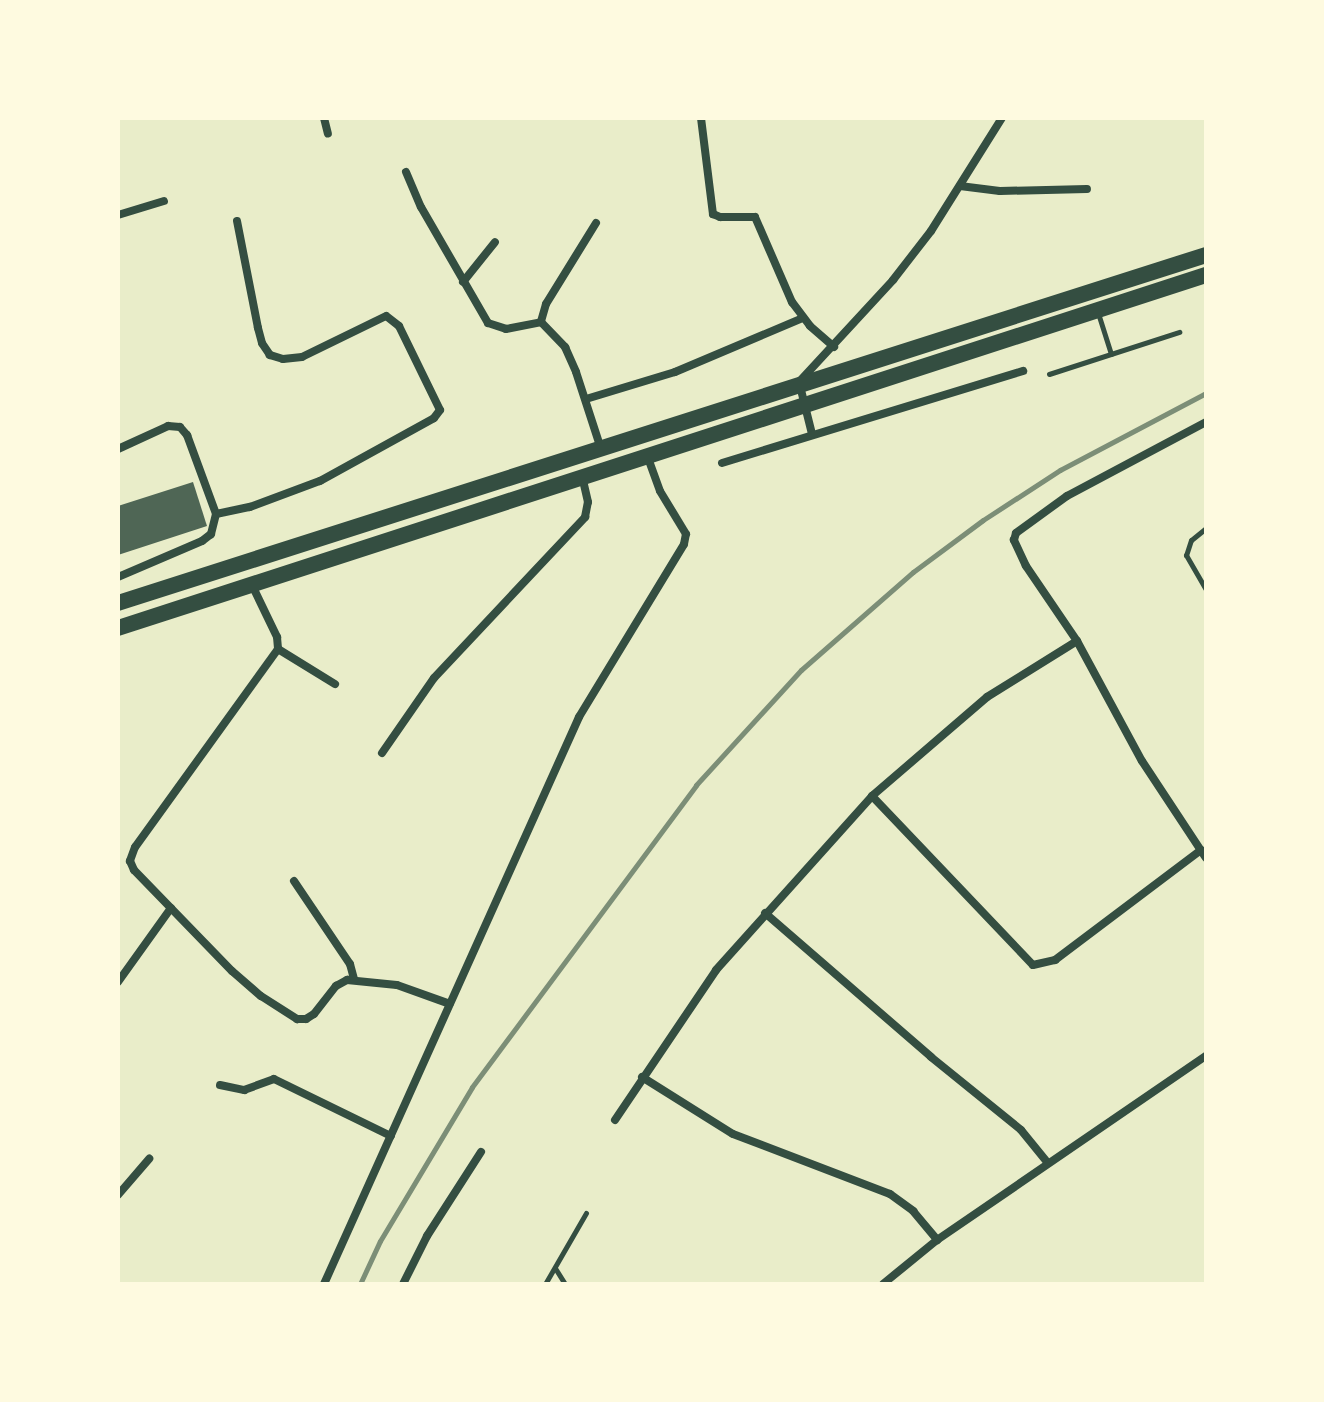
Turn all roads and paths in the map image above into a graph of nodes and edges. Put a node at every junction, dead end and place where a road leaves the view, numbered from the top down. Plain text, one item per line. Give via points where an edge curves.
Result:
1 (324, 118) edge
2 (701, 118) edge
3 (1002, 118) edge
4 (328, 134) dead end
5 (406, 172) dead end
6 (960, 186) junction
7 (1087, 189) dead end
8 (164, 201) dead end
9 (118, 215) edge
10 (237, 221) dead end
11 (596, 223) dead end
12 (495, 242) dead end
13 (1206, 255) edge
14 (1206, 275) edge
15 (463, 282) junction
16 (1096, 309) junction
17 (803, 318) junction
18 (541, 322) junction
19 (1179, 332) dead end
20 (834, 347) junction
21 (1111, 354) junction
22 (1023, 371) dead end
23 (1049, 374) dead end
24 (798, 386) junction
25 (586, 399) junction
26 (803, 404) junction
27 (1206, 422) edge
28 (812, 434) junction
29 (118, 449) edge
30 (601, 449) junction
31 (646, 455) junction
32 (722, 463) dead end
33 (582, 475) junction
34 (216, 514) junction
35 (1206, 528) edge
36 (118, 577) edge
37 (252, 585) junction
38 (1206, 589) edge
39 (118, 603) edge
40 (118, 628) edge
41 (1077, 641) junction
42 (278, 649) junction
43 (335, 684) dead end
44 (382, 753) dead end
45 (872, 796) junction
46 (1204, 854) edge
47 (294, 881) dead end
48 (171, 908) junction
49 (765, 913) junction
50 (354, 979) junction
51 (118, 982) edge
52 (450, 1004) junction
53 (1206, 1056) edge
54 (642, 1077) junction
55 (220, 1085) dead end
56 (615, 1120) dead end
57 (391, 1136) junction
58 (481, 1152) dead end
59 (149, 1159) dead end
60 (1047, 1162) junction
61 (118, 1195) edge
62 (586, 1213) dead end
63 (937, 1240) junction
64 (555, 1267) junction
65 (324, 1284) edge
66 (403, 1284) edge
67 (545, 1284) edge
68 (565, 1284) edge
69 (883, 1284) edge

1 - 4 street
2 - 17 street via 710,208 720,217 755,217
3 - 6 street
5 - 15 street
6 - 7 street via 1000,191
6 - 20 street via 931,231
8 - 9 street
10 - 34 street via 258,328 270,355 302,357 386,316 399,326 440,410 320,481
11 - 18 street via 546,304
12 - 15 street
13 - 24 highway
14 - 16 highway
15 - 18 street via 488,323 506,329
16 - 21 lane
16 - 26 highway
17 - 20 street
17 - 25 street via 675,372
18 - 25 street via 565,347
19 - 21 lane
20 - 24 street
21 - 23 lane
22 - 28 street
24 - 26 street
24 - 30 highway
25 - 30 street
26 - 28 street
26 - 31 highway
27 - 41 street via 1067,496 1016,533 1026,566
28 - 32 street
29 - 34 street via 168,426 180,427
30 - 39 highway
31 - 33 highway
31 - 52 street via 686,534 684,544 579,717
33 - 37 highway
33 - 44 street via 588,502 585,517 434,678
34 - 36 street via 211,534 202,541
35 - 38 lane via 1191,540 1186,555
37 - 40 highway
37 - 42 street
41 - 45 street via 987,697
41 - 46 street via 1142,761
42 - 43 street
42 - 48 street via 135,847 130,861 134,870
45 - 46 street via 1033,965 1055,960
45 - 49 street
47 - 50 street via 350,964
48 - 50 street via 241,980 297,1019 314,1014 336,986
48 - 51 street
49 - 54 street via 716,970
49 - 60 street via 1021,1130
50 - 52 street via 397,985
52 - 57 street
53 - 60 street
54 - 56 street
54 - 63 street via 733,1134 890,1194
55 - 57 street via 244,1090 274,1079
57 - 65 street
58 - 66 street
59 - 61 street
60 - 63 street
62 - 64 lane
63 - 69 street
64 - 67 lane
64 - 68 lane

